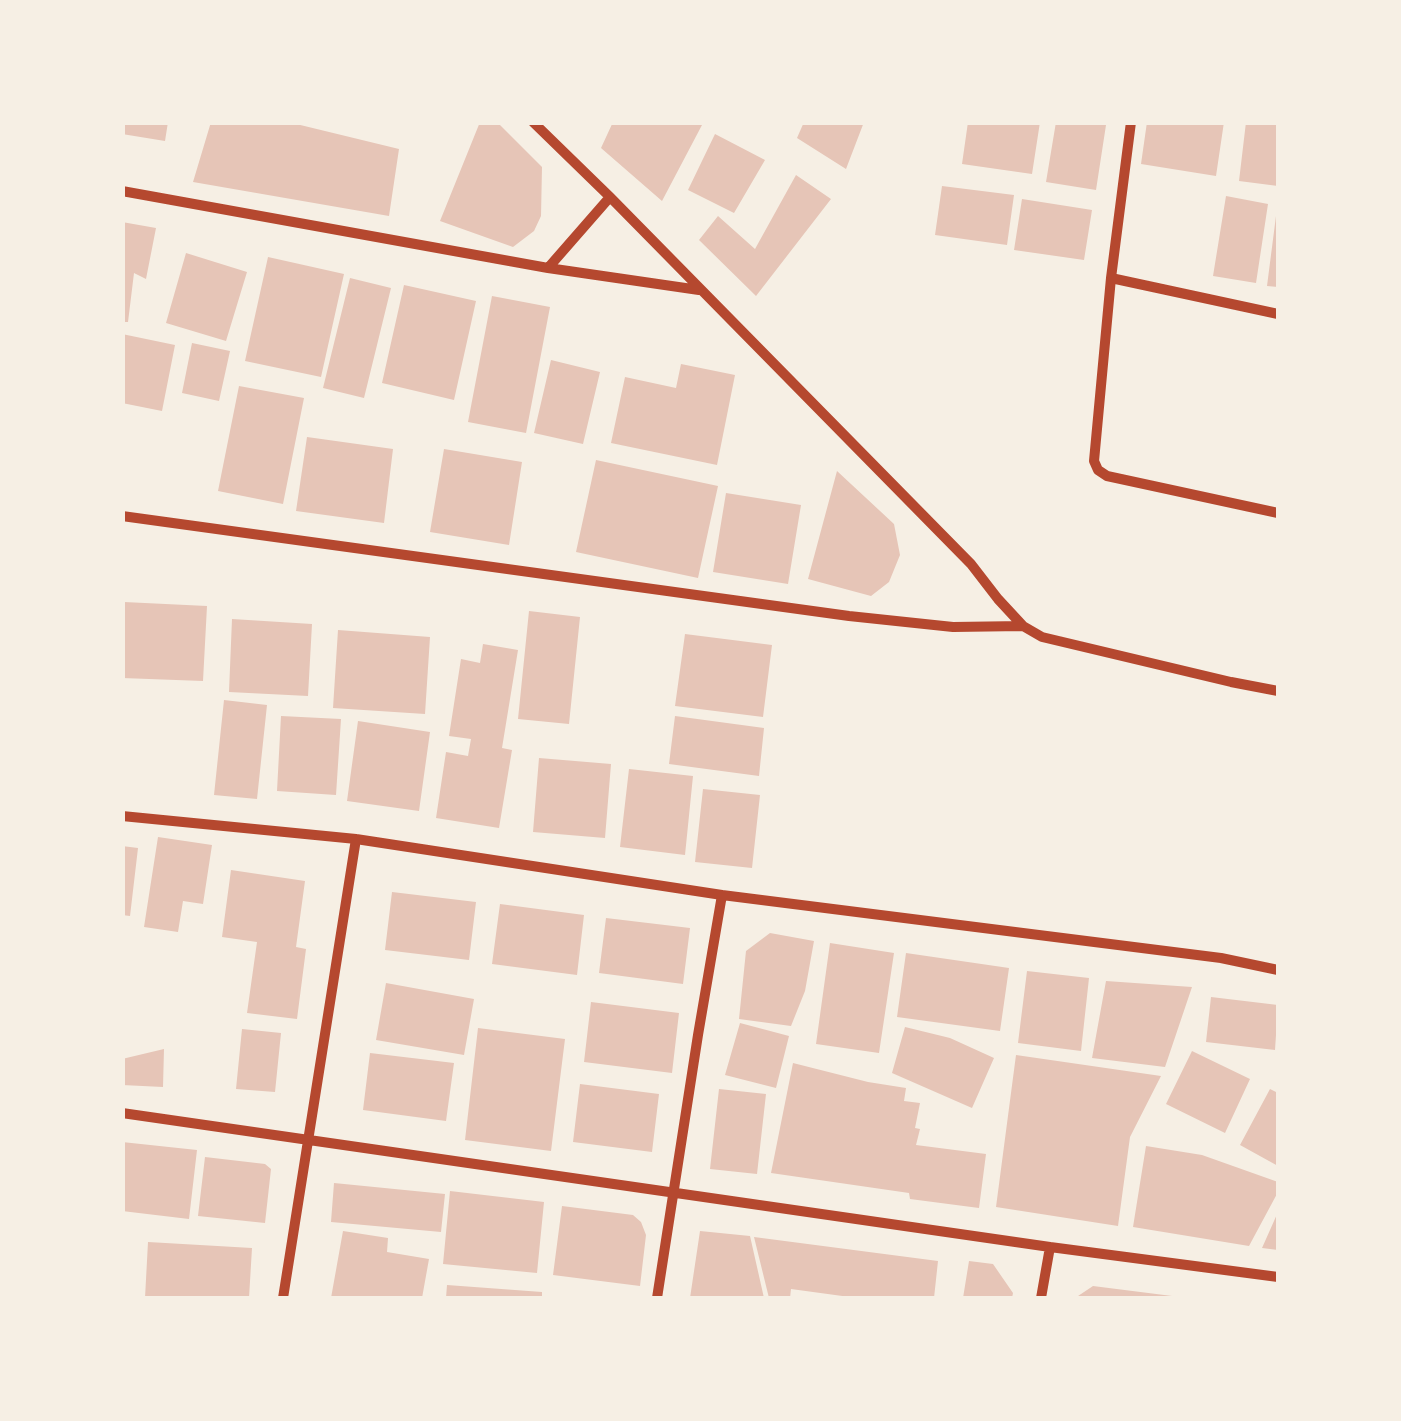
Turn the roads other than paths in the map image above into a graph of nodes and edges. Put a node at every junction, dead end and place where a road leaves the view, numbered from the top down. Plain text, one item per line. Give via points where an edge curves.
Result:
1 (533, 122) edge
2 (1131, 122) edge
3 (122, 192) edge
4 (610, 197) junction
5 (548, 268) junction
6 (1111, 278) junction
7 (700, 290) junction
8 (1278, 314) edge
9 (1278, 513) edge
10 (122, 516) edge
11 (1023, 626) junction
12 (1278, 691) edge
13 (122, 816) edge
14 (356, 839) junction
15 (722, 894) junction
16 (1278, 970) edge
17 (122, 1113) edge
18 (307, 1141) junction
19 (674, 1192) junction
20 (1050, 1247) junction
21 (1278, 1277) edge
22 (282, 1298) edge
23 (657, 1298) edge
24 (1041, 1298) edge

1 - 4 street
2 - 6 street
3 - 5 street
4 - 5 street
4 - 7 street
5 - 7 street
6 - 8 street
6 - 9 street via 1098,470
7 - 11 street via 971,564
10 - 11 street via 850,616 953,628
11 - 12 street via 1042,637
13 - 14 street
14 - 15 street
14 - 18 street
15 - 16 street
15 - 19 street
17 - 18 street
18 - 19 street
18 - 22 street
19 - 20 street
19 - 23 street
20 - 21 street
20 - 24 street

